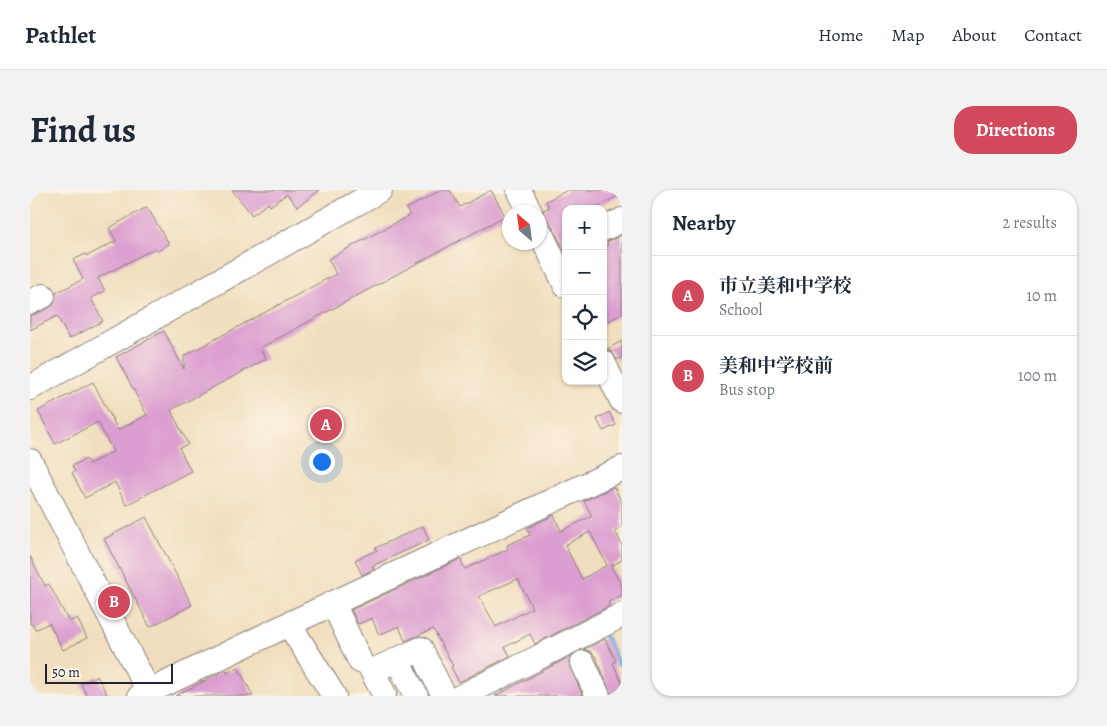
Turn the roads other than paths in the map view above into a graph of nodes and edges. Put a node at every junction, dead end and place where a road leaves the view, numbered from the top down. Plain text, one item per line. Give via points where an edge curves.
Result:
1 (380, 190) edge
2 (519, 190) edge
3 (526, 205) edge
4 (622, 220) edge
5 (607, 227) edge
6 (547, 239) edge
7 (558, 250) edge
8 (562, 268) edge
9 (607, 370) edge
10 (30, 388) edge
11 (622, 401) edge
12 (30, 461) edge
13 (620, 475) edge
14 (333, 603) junction
15 (622, 615) edge
16 (289, 624) junction
17 (397, 660) junction
18 (360, 661) dead end
19 (584, 663) dead end
20 (384, 694) dead end
21 (146, 695) edge
22 (334, 696) edge
23 (416, 696) edge
24 (444, 696) edge
25 (462, 696) edge
26 (598, 696) edge

1 - 10 street
2 - 3 street
4 - 5 street
6 - 7 street
7 - 8 street
9 - 11 street
12 - 21 street
13 - 14 street
14 - 16 street
14 - 18 street
15 - 25 street
16 - 21 street
16 - 22 street
17 - 20 street via 372,671
17 - 23 street
17 - 24 street via 420,649
19 - 26 street

